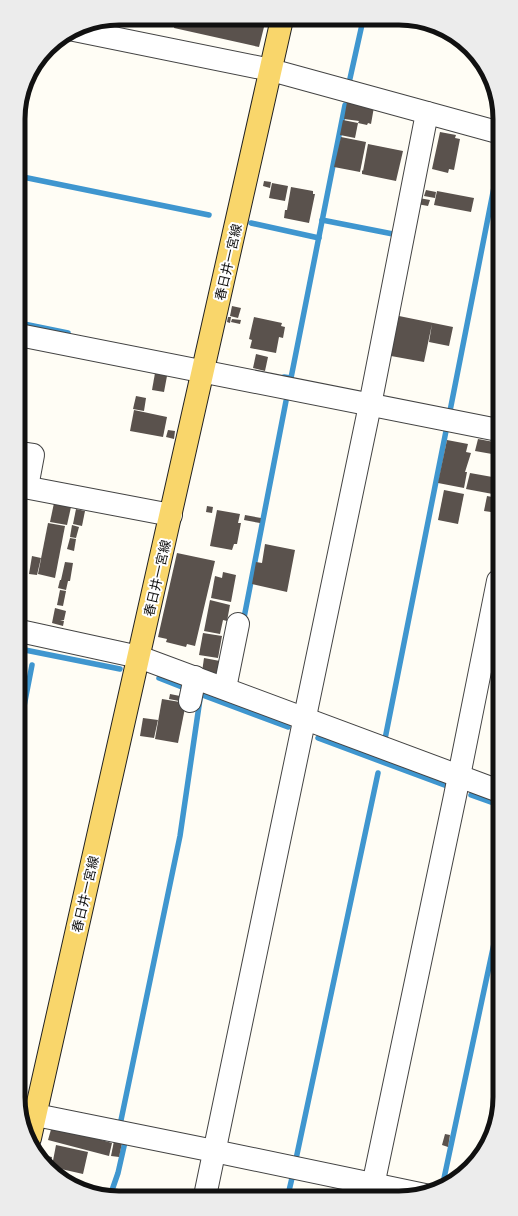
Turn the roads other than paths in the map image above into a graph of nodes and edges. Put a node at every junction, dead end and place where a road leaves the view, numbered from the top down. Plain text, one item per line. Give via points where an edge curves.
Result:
1 (281, 25) edge
2 (83, 32) edge
3 (271, 70) junction
4 (427, 113) junction
5 (493, 131) edge
6 (25, 336) edge
7 (204, 372) junction
8 (370, 405) junction
9 (493, 429) edge
10 (25, 454) edge
11 (25, 480) edge
12 (25, 486) edge
13 (171, 515) junction
14 (493, 606) edge
15 (238, 624) dead end
16 (25, 632) edge
17 (139, 656) junction
18 (225, 688) junction
19 (305, 718) junction
20 (459, 776) junction
21 (493, 789) edge
22 (28, 1114) edge
23 (29, 1124) edge
24 (214, 1151) junction
25 (372, 1189) edge
26 (206, 1191) edge
27 (390, 1191) edge

1 - 3 main road, 春日井一宮線
2 - 3 street
3 - 4 street
3 - 7 main road, 春日井一宮線
4 - 5 street
4 - 8 street
6 - 7 street
7 - 8 street
7 - 13 main road, 春日井一宮線
8 - 9 street
8 - 19 street
10 - 11 street via 33,455
12 - 13 street
13 - 17 main road, 春日井一宮線
14 - 20 street
15 - 18 street
16 - 17 street
17 - 18 street via 192,690
17 - 22 main road, 春日井一宮線
18 - 19 street
19 - 20 street
19 - 24 street
20 - 21 street
20 - 25 street
22 - 23 main road, 春日井一宮線
22 - 24 street
24 - 25 street
24 - 26 street
25 - 27 street

